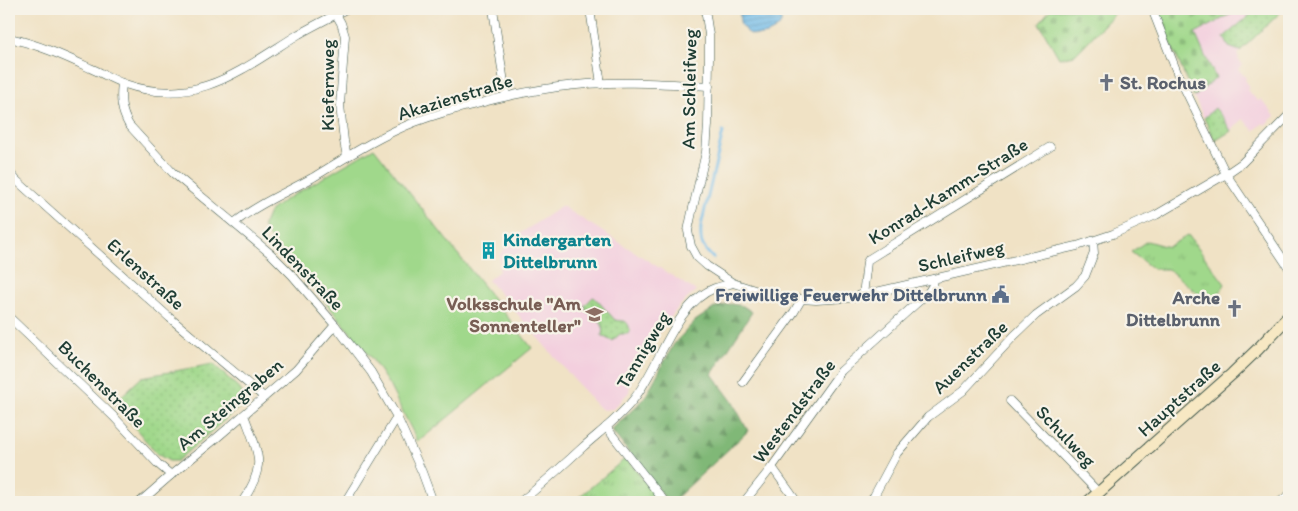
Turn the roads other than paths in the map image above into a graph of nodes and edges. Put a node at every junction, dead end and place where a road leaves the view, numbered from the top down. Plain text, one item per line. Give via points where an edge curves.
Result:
1 (346, 9) edge
2 (493, 9) edge
3 (590, 9) edge
4 (705, 9) edge
5 (1152, 9) edge
6 (336, 14) junction
7 (9, 38) edge
8 (122, 83) junction
9 (601, 84) junction
10 (708, 86) junction
11 (506, 96) junction
12 (1289, 115) edge
13 (1050, 147) dead end
14 (347, 157) junction
15 (9, 172) edge
16 (1226, 174) junction
17 (234, 223) junction
18 (1093, 241) junction
19 (697, 256) joint
20 (1289, 268) edge
21 (934, 279) junction
22 (733, 283) junction
23 (863, 295) junction
24 (801, 300) junction
25 (1289, 316) edge
26 (9, 317) edge
27 (335, 325) junction
28 (743, 382) dead end
29 (264, 397) junction
30 (1010, 401) dead end
31 (244, 414) junction
32 (397, 417) junction
33 (606, 427) junction
34 (772, 467) junction
35 (171, 474) junction
36 (1099, 493) junction
37 (1289, 495) edge
38 (140, 502) edge
39 (242, 502) edge
40 (345, 502) edge
41 (433, 502) edge
42 (520, 502) edge
43 (665, 502) edge
44 (744, 502) edge
45 (797, 502) edge
46 (869, 502) edge
47 (1088, 502) edge
48 (1280, 502) edge

1 - 6 street
2 - 11 street
3 - 9 street
4 - 10 street, Am Schleifweg via 710,57
5 - 16 street via 1178,75
6 - 8 street via 246,68 208,86 171,92
6 - 14 street, Kiefernweg via 345,36 340,104
7 - 8 street via 35,44
8 - 17 street, Lindenstraße via 120,98 129,125 173,173
9 - 10 street, Akazienstraße
9 - 11 street, Akazienstraße
10 - 19 street, Am Schleifweg via 706,152 688,231
11 - 14 street, Akazienstraße via 414,122
12 - 16 street, Schleifweg via 1242,163
13 - 23 street, Konrad-Kamm-Straße via 869,259
14 - 17 street, Akazienstraße
15 - 29 street, Erlenstraße via 170,318
16 - 18 street, Schleifweg via 1156,215
16 - 20 street
17 - 27 street, Lindenstraße via 271,254
18 - 21 street, Schleifweg
18 - 46 street, Auenstraße via 1094,253 1085,276 1036,315 963,391 928,417 897,453
19 - 22 street, Schleifweg
21 - 23 street, Schleifweg
21 - 34 street, Westendstraße via 928,293 841,371
22 - 24 street, Schleifweg
22 - 33 street, Tannigweg via 714,288 686,310 646,384
23 - 24 street, Schleifweg
24 - 28 street
25 - 36 street, Hauptstraße via 1232,374
26 - 35 street, Buchenstraße
27 - 29 street, Am Steingraben via 296,370
27 - 32 street, Lindenstraße via 371,372
29 - 31 street, Am Steingraben
30 - 36 street, Schulweg
31 - 35 street, Am Steingraben
31 - 39 street via 258,465 254,481
32 - 40 street
32 - 41 street, Lindenstraße
33 - 42 street, Tannigweg
33 - 43 street
34 - 44 street, Westendstraße
34 - 45 street
35 - 38 street, Am Steingraben
36 - 47 street, Hauptstraße
37 - 48 street

